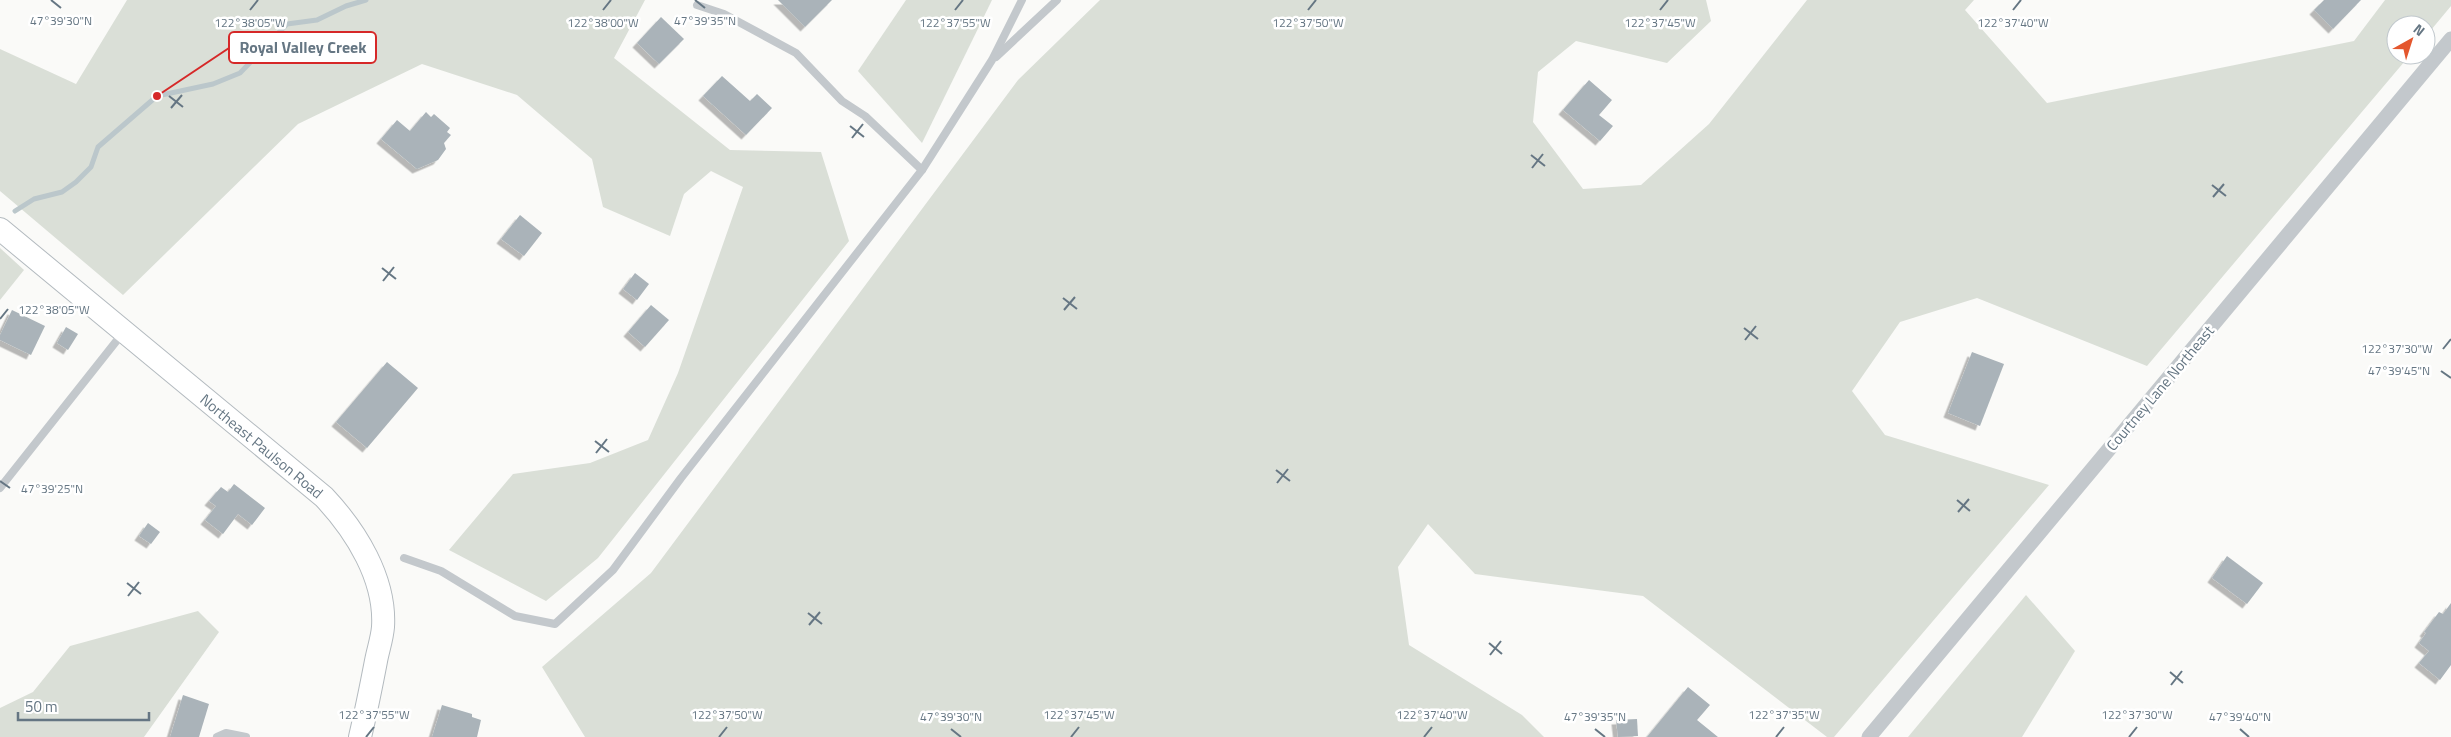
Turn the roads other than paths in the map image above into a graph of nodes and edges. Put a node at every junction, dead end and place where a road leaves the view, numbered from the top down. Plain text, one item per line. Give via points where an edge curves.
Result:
1 (1022, 0) edge
2 (1057, 0) edge
3 (697, 5) dead end
4 (2451, 40) edge
5 (992, 60) junction
6 (922, 170) junction
7 (0, 229) edge
8 (123, 332) junction
9 (0, 488) edge
10 (404, 558) dead end
11 (217, 737) edge
12 (246, 737) edge
13 (360, 737) edge
14 (1869, 737) edge

1 - 5 lane
2 - 5 lane
3 - 6 lane via 724,14 796,53 842,101 865,116
4 - 14 street, Courtney Lane Northeast
5 - 6 lane
6 - 10 lane via 613,570 555,624 515,616 441,571
7 - 8 street, Northeast Paulson Road
8 - 9 lane
8 - 13 street, Northeast Paulson Road via 324,497 358,541 374,574 383,627
11 - 12 lane via 226,733

